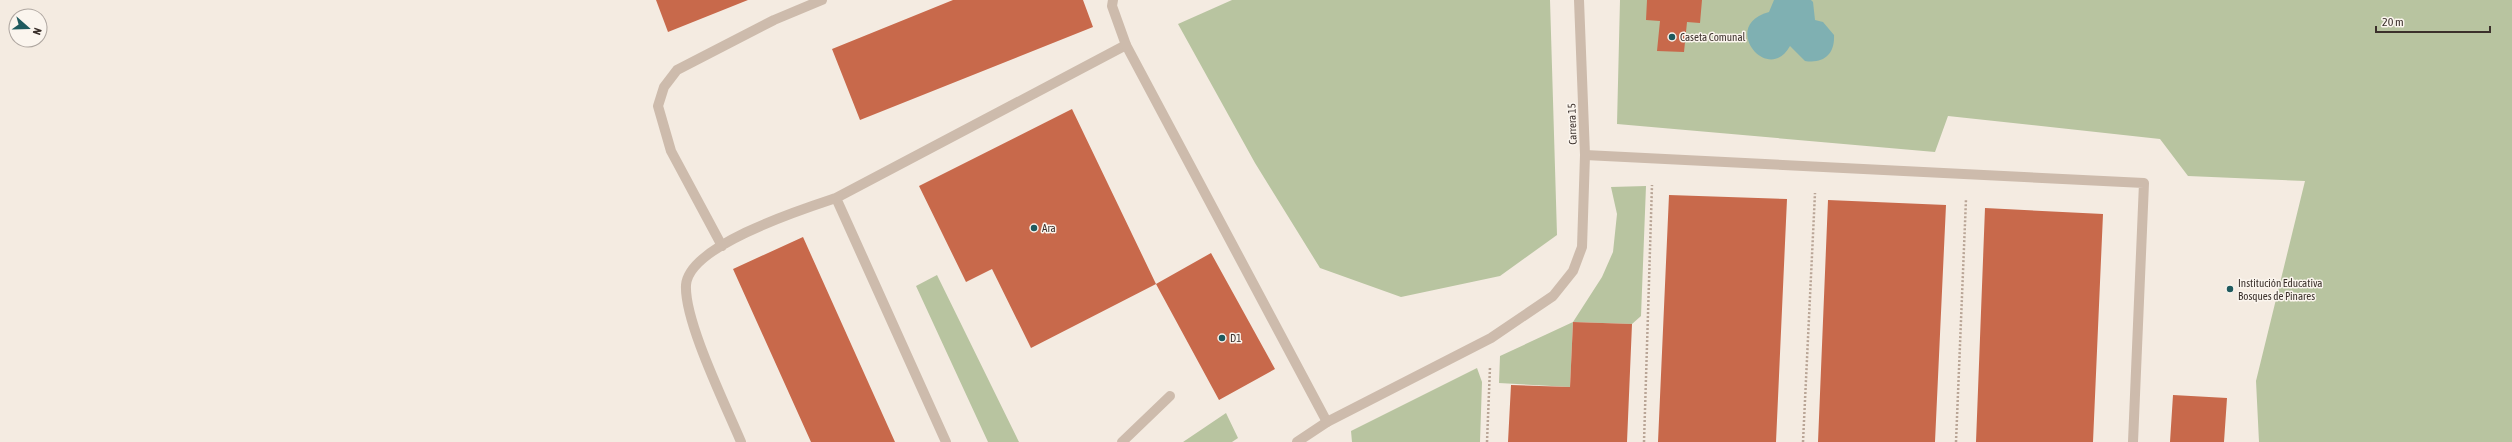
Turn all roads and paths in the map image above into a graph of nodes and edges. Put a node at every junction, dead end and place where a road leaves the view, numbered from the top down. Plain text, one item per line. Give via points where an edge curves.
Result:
1 (822, 0) edge
2 (1113, 0) edge
3 (1579, 0) edge
4 (1126, 45) junction
5 (1585, 155) junction
6 (1652, 158) junction
7 (1816, 166) junction
8 (1967, 174) junction
9 (836, 198) junction
10 (722, 246) junction
11 (1491, 338) junction
12 (1170, 396) dead end
13 (1327, 422) junction
14 (741, 442) edge
15 (946, 442) edge
16 (1122, 442) edge
17 (1297, 442) edge
18 (1487, 442) edge
19 (1644, 442) edge
20 (1803, 442) edge
21 (1956, 442) edge
22 (2133, 442) edge

1 - 10 street via 774,20 677,70 664,88 658,106 671,150
2 - 4 street via 1112,6
3 - 5 street, Carrera 15
4 - 9 street
4 - 13 street
5 - 6 street
5 - 11 street, Carrera 15 via 1582,247 1573,271 1553,296
6 - 7 street
6 - 19 path
7 - 8 street
7 - 20 path
8 - 21 path
8 - 22 street via 2144,183
9 - 10 street via 772,220
9 - 15 street
10 - 14 street via 695,264 686,284 689,309 711,371
11 - 13 street, Carrera 15
11 - 18 path
12 - 16 street
13 - 17 street, Carrera 15

